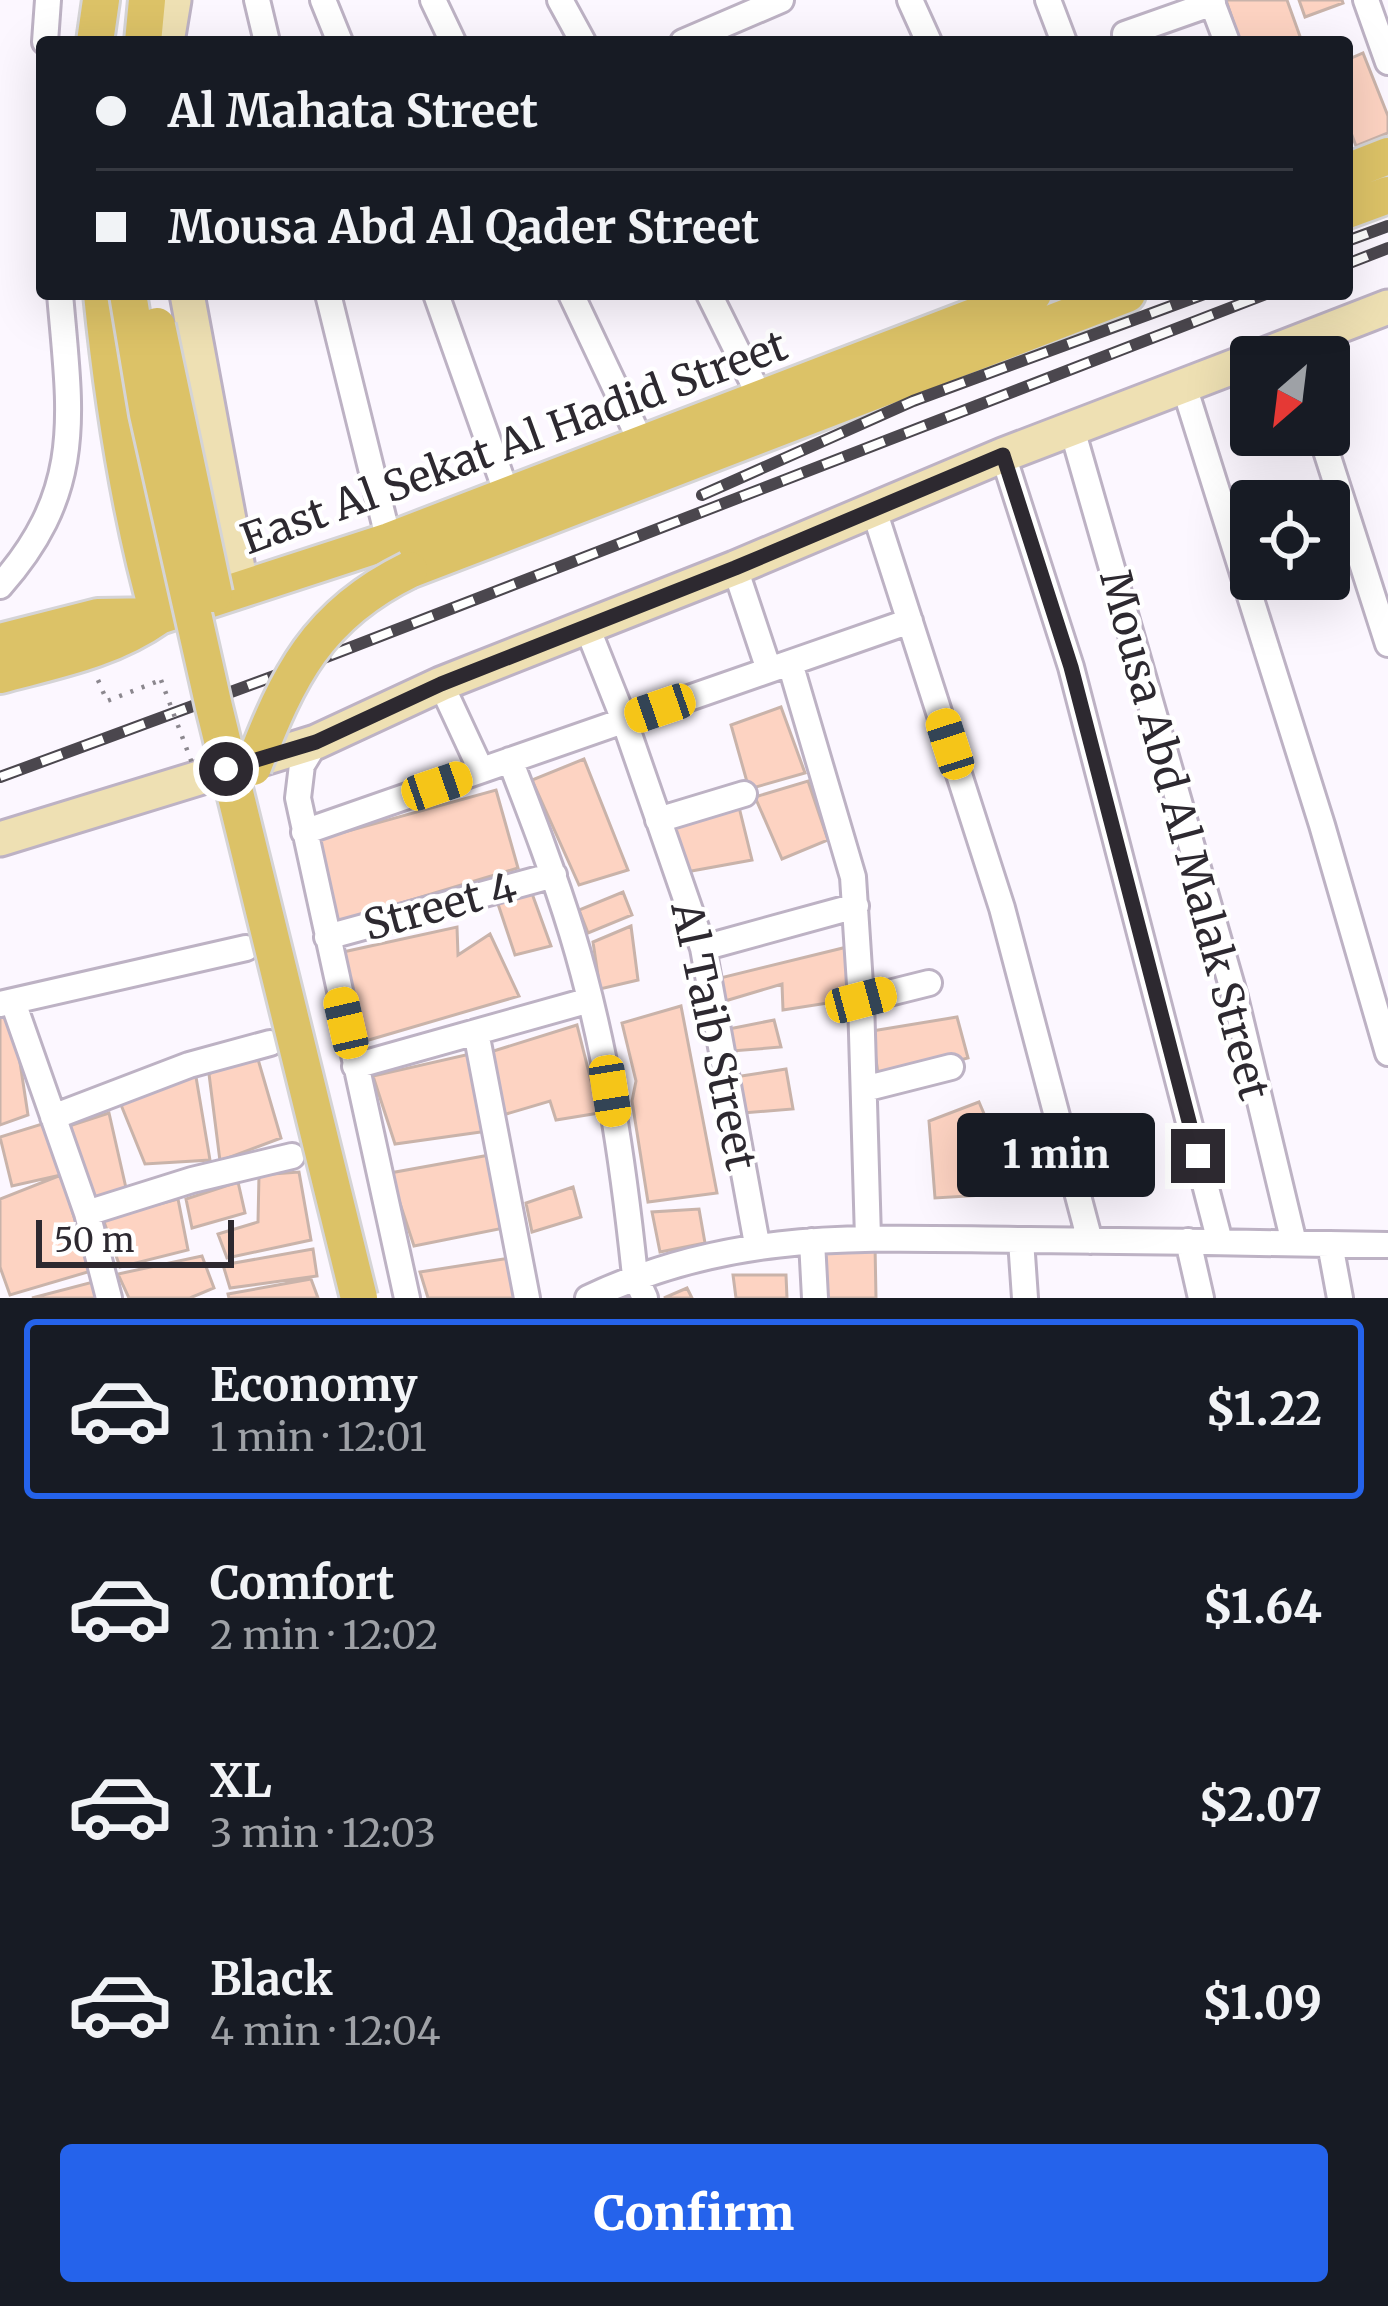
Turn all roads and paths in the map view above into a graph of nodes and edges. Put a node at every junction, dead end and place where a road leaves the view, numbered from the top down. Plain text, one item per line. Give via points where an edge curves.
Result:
1 (48, 0) edge
2 (101, 0) edge
3 (123, 0) edge
4 (148, 0) edge
5 (174, 0) edge
6 (257, 0) edge
7 (323, 0) edge
8 (433, 0) edge
9 (560, 0) edge
10 (781, 0) edge
11 (910, 0) edge
12 (1048, 0) edge
13 (1366, 0) edge
14 (1212, 2) edge
15 (1125, 34) dead end
16 (45, 36) edge
17 (96, 36) edge
18 (119, 36) edge
19 (143, 36) edge
20 (168, 36) edge
21 (266, 36) edge
22 (338, 36) edge
23 (450, 36) edge
24 (580, 36) edge
25 (697, 36) edge
26 (926, 36) edge
27 (1062, 36) edge
28 (1225, 36) edge
29 (1388, 62) edge
30 (1388, 156) edge
31 (1353, 170) edge
32 (1388, 194) edge
33 (1353, 208) edge
34 (61, 300) edge
35 (103, 300) edge
36 (129, 300) edge
37 (154, 300) edge
38 (188, 300) edge
39 (330, 300) edge
40 (438, 300) edge
41 (575, 300) edge
42 (712, 300) edge
43 (1017, 300) edge
44 (1110, 300) edge
45 (1388, 307) edge
46 (1326, 336) edge
47 (1230, 368) edge
48 (1184, 386) junction
49 (761, 399) junction
50 (1072, 429) junction
51 (642, 444) junction
52 (1003, 455) junction
53 (1328, 456) edge
54 (508, 497) junction
55 (874, 509) junction
56 (399, 556) junction
57 (735, 568) junction
58 (0, 586) edge
59 (242, 590) junction
60 (159, 616) junction
61 (910, 621) junction
62 (587, 627) junction
63 (0, 642) edge
64 (1388, 644) edge
65 (779, 666) junction
66 (0, 675) edge
67 (441, 684) junction
68 (107, 701) dead end
69 (624, 720) junction
70 (316, 742) junction
71 (510, 760) junction
72 (191, 763) dead end
73 (253, 767) junction
74 (481, 770) junction
75 (744, 794) dead end
76 (658, 820) junction
77 (304, 832) junction
78 (0, 838) edge
79 (554, 875) junction
80 (856, 906) junction
81 (326, 937) junction
82 (246, 948) dead end
83 (704, 948) junction
84 (929, 983) dead end
85 (590, 1000) junction
86 (861, 1000) junction
87 (6, 1003) edge
88 (476, 1032) junction
89 (270, 1043) dead end
90 (1388, 1053) edge
91 (355, 1066) junction
92 (951, 1067) dead end
93 (864, 1089) junction
94 (53, 1118) junction
95 (292, 1156) dead end
96 (87, 1213) junction
97 (868, 1238) junction
98 (812, 1240) junction
99 (1021, 1240) junction
100 (1090, 1240) junction
101 (1188, 1241) junction
102 (1220, 1242) junction
103 (1294, 1243) junction
104 (757, 1244) junction
105 (1330, 1244) junction
106 (1388, 1245) edge
107 (640, 1287) edge
108 (109, 1298) edge
109 (359, 1298) edge
110 (383, 1298) edge
111 (407, 1298) edge
112 (526, 1298) edge
113 (588, 1298) edge
114 (815, 1298) edge
115 (1024, 1298) edge
116 (1201, 1298) edge
117 (1340, 1298) edge

1 - 16 street
2 - 17 main road
3 - 18 main road
4 - 19 main road
5 - 20 main road
6 - 21 street
7 - 22 street
8 - 23 street
9 - 24 street
10 - 25 street
11 - 26 street
12 - 27 street
13 - 29 street
14 - 15 street
14 - 28 street
30 - 31 main road
32 - 33 main road
34 - 58 street via 69,401 62,481 48,519
35 - 60 main road via 122,451
36 - 109 main road, bridge via 214,707
37 - 73 main road, bridge
38 - 59 main road
39 - 56 street
40 - 54 street
41 - 51 street
42 - 49 street
43 - 49 main road, East Al Sekat Al Hadid Street
44 - 56 main road
45 - 46 main road
47 - 48 main road
48 - 50 main road
48 - 90 street
49 - 51 main road, East Al Sekat Al Hadid Street
50 - 52 main road
50 - 103 street, Mousa Abd Al Malak Street via 1234,997
51 - 54 main road, East Al Sekat Al Hadid Street
52 - 55 main road
52 - 102 street via 1071,667
53 - 64 street
54 - 56 main road, East Al Sekat Al Hadid Street
55 - 57 main road
55 - 61 street
56 - 59 main road, East Al Sekat Al Hadid Street
56 - 73 main road, bridge via 322,632 281,694
57 - 62 main road
57 - 65 street
59 - 60 main road, East Al Sekat Al Hadid Street
60 - 63 main road via 98,617
60 - 66 main road via 103,648
61 - 65 street
61 - 100 street via 1002,908
62 - 67 main road
62 - 69 street, Al Taib Street
65 - 69 street
65 - 80 street via 853,877
67 - 70 main road
67 - 74 street
68 - 72 path, bridge via 161,680
69 - 71 street
69 - 76 street, Al Taib Street
70 - 77 street via 302,765
70 - 78 main road
71 - 74 street
71 - 79 street
73 - 110 main road
74 - 77 street
75 - 76 street
76 - 83 street, Al Taib Street
77 - 81 street
79 - 81 street, Street 4
79 - 85 street
80 - 83 street
80 - 86 street
81 - 91 street
82 - 87 street
83 - 104 street, Al Taib Street
84 - 86 street
85 - 88 street
85 - 107 street
86 - 93 street
87 - 94 street
88 - 91 street
88 - 112 street
89 - 94 street
91 - 111 street
92 - 93 street
93 - 97 street
94 - 96 street
95 - 96 street
96 - 108 street
97 - 98 street
97 - 99 street
98 - 104 street
98 - 114 street
99 - 100 street
99 - 115 street
100 - 101 street
101 - 102 street
101 - 116 street
102 - 103 street
103 - 105 street
104 - 107 street via 695,1257
105 - 106 street
105 - 117 street
107 - 113 street

